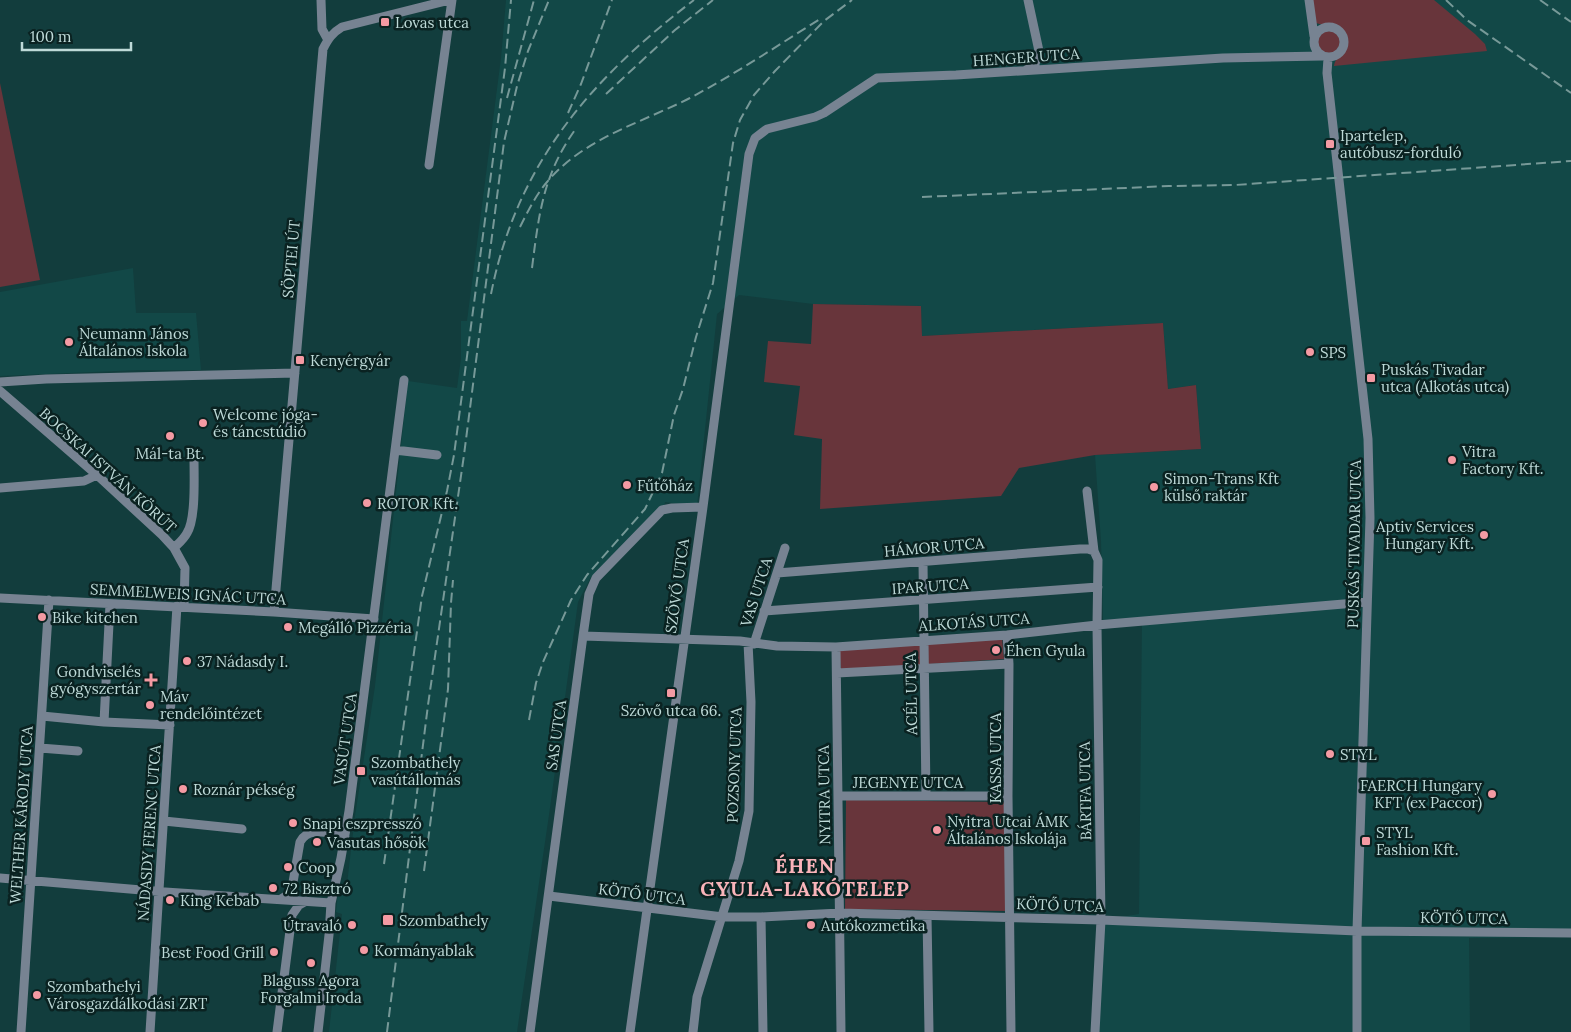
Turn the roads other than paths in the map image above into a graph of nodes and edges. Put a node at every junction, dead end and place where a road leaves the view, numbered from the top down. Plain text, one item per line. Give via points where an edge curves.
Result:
1 (321, 0) edge
2 (451, 0) edge
3 (1028, 0) edge
4 (1309, 0) edge
5 (1314, 36) junction
6 (328, 40) junction
7 (1325, 57) junction
8 (1026, 71) junction
9 (751, 145) joint
10 (429, 164) dead end
11 (295, 373) junction
12 (404, 380) dead end
13 (0, 382) edge
14 (0, 391) edge
15 (395, 450) junction
16 (436, 455) dead end
17 (194, 458) dead end
18 (97, 475) junction
19 (0, 488) edge
20 (1087, 491) dead end
21 (703, 507) junction
22 (174, 548) junction
23 (785, 548) dead end
24 (1094, 552) junction
25 (924, 562) junction
26 (776, 573) junction
27 (1098, 587) junction
28 (0, 598) edge
29 (49, 600) junction
30 (924, 600) junction
31 (1367, 602) junction
32 (110, 604) junction
33 (181, 607) junction
34 (764, 611) junction
35 (274, 612) junction
36 (374, 619) junction
37 (1097, 625) junction
38 (1007, 635) junction
39 (583, 636) junction
40 (684, 639) junction
41 (924, 640) junction
42 (751, 644) junction
43 (836, 647) junction
44 (1009, 664) junction
45 (925, 667) junction
46 (837, 674) junction
47 (42, 716) junction
48 (104, 722) junction
49 (170, 725) junction
50 (40, 748) junction
51 (78, 751) dead end
52 (838, 796) junction
53 (926, 796) junction
54 (1008, 796) junction
55 (164, 821) junction
56 (242, 829) dead end
57 (345, 836) junction
58 (0, 878) edge
59 (30, 881) junction
60 (160, 892) junction
61 (549, 896) junction
62 (282, 899) junction
63 (306, 901) junction
64 (331, 903) junction
65 (646, 908) junction
66 (840, 913) junction
67 (292, 915) junction
68 (927, 916) junction
69 (723, 917) junction
70 (761, 917) junction
71 (1010, 918) junction
72 (1101, 920) junction
73 (1357, 931) junction
74 (1571, 933) edge
75 (21, 1032) edge
76 (150, 1032) edge
77 (277, 1032) edge
78 (318, 1032) edge
79 (530, 1032) edge
80 (630, 1032) edge
81 (693, 1032) edge
82 (763, 1032) edge
83 (841, 1032) edge
84 (929, 1032) edge
85 (1011, 1032) edge
86 (1095, 1032) edge
87 (1357, 1032) edge

1 - 6 street via 322,29
2 - 6 street via 350,24 334,32
2 - 10 street
3 - 8 street via 1039,51 1035,64
4 - 5 street, PUSKÁS TIVADAR UTCA
5 - 7 street, PUSKÁS TIVADAR UTCA via 1315,49
5 - 7 street via 1320,29 1328,27 1335,28 1342,36 1342,50 1335,56
6 - 11 street, SÖPTEI ÚT via 322,58
7 - 8 street, HENGER UTCA via 1223,58
7 - 31 street, PUSKÁS TIVADAR UTCA via 1368,439
8 - 9 street, HENGER UTCA via 877,78 824,113 767,129
9 - 21 street, SZÖVŐ UTCA
11 - 13 street
11 - 35 street, SÖPTEI ÚT
12 - 15 street, VASÚT UTCA
14 - 18 street, BOCSKAI ISTVÁN KÖRÚT
15 - 16 street
15 - 36 street, VASÚT UTCA
17 - 22 street via 190,527
18 - 19 street via 84,481
18 - 22 street, BOCSKAI ISTVÁN KÖRÚT
20 - 24 street, BÁRTFA UTCA
21 - 39 street, SAS UTCA via 662,510 601,572 589,594
21 - 40 street, SZÖVŐ UTCA
22 - 33 street, BOCSKAI ISTVÁN KÖRÚT via 185,568
23 - 26 street, VAS UTCA
24 - 25 street, HÁMOR UTCA via 1080,549
24 - 27 street, BÁRTFA UTCA via 1098,560
25 - 26 street, HÁMOR UTCA
25 - 30 street, ACÉL UTCA
26 - 34 street, VAS UTCA
27 - 30 street, IPAR UTCA
27 - 37 street, BÁRTFA UTCA
28 - 29 street, SEMMELWEIS IGNÁC UTCA
29 - 32 street, SEMMELWEIS IGNÁC UTCA
29 - 47 street, WELTHER KÁROLY UTCA
30 - 34 street, IPAR UTCA
30 - 41 street, ACÉL UTCA
31 - 37 street, ALKOTÁS UTCA
31 - 73 street, PUSKÁS TIVADAR UTCA
32 - 33 street, SEMMELWEIS IGNÁC UTCA
32 - 48 street
33 - 35 street, SEMMELWEIS IGNÁC UTCA
33 - 49 street, NÁDASDY FERENC UTCA
34 - 42 street, VAS UTCA
35 - 36 street, SEMMELWEIS IGNÁC UTCA
36 - 57 street, VASÚT UTCA
37 - 38 street, ALKOTÁS UTCA
37 - 72 street, BÁRTFA UTCA
38 - 41 street, ALKOTÁS UTCA
38 - 44 street, KASSA UTCA
39 - 40 street, ALKOTÁS UTCA
39 - 61 street, SAS UTCA
40 - 42 street, ALKOTÁS UTCA
40 - 65 street, SZÖVŐ UTCA
41 - 43 street, ALKOTÁS UTCA
41 - 45 street, ACÉL UTCA
42 - 43 street, ALKOTÁS UTCA
42 - 69 street, POZSONY UTCA via 748,812 739,861
43 - 46 street, NYITRA UTCA
44 - 45 street
44 - 54 street, KASSA UTCA
45 - 46 street
45 - 53 street, ACÉL UTCA
46 - 52 street, NYITRA UTCA
47 - 48 street
47 - 50 street, WELTHER KÁROLY UTCA
48 - 49 street
49 - 55 street, NÁDASDY FERENC UTCA
50 - 51 street
50 - 59 street, WELTHER KÁROLY UTCA
52 - 53 street, JEGENYE UTCA
52 - 66 street, NYITRA UTCA
53 - 54 street, JEGENYE UTCA
54 - 71 street, KASSA UTCA
55 - 56 street
55 - 60 street, NÁDASDY FERENC UTCA
57 - 62 street via 313,832 303,836 291,891
57 - 64 street, VASÚT UTCA
58 - 59 street
59 - 60 street
59 - 75 street, WELTHER KÁROLY UTCA
60 - 62 street
60 - 76 street, NÁDASDY FERENC UTCA
61 - 65 street, KÖTŐ UTCA
61 - 79 street, SAS UTCA
62 - 63 street
62 - 67 street
63 - 64 street
63 - 67 street
64 - 78 street, VASÚT UTCA
65 - 69 street, KÖTŐ UTCA
65 - 80 street, SZÖVŐ UTCA
66 - 68 street, KÖTŐ UTCA
66 - 70 street, KÖTŐ UTCA
66 - 83 street, NYITRA UTCA
67 - 77 street
68 - 71 street, KÖTŐ UTCA
68 - 84 street
69 - 70 street, KÖTŐ UTCA
69 - 81 street, POZSONY UTCA via 697,997
70 - 82 street
71 - 72 street, KÖTŐ UTCA
71 - 85 street, KASSA UTCA
72 - 73 street, KÖTŐ UTCA
72 - 86 street, BÁRTFA UTCA
73 - 74 street, KÖTŐ UTCA
73 - 87 street, PUSKÁS TIVADAR UTCA

